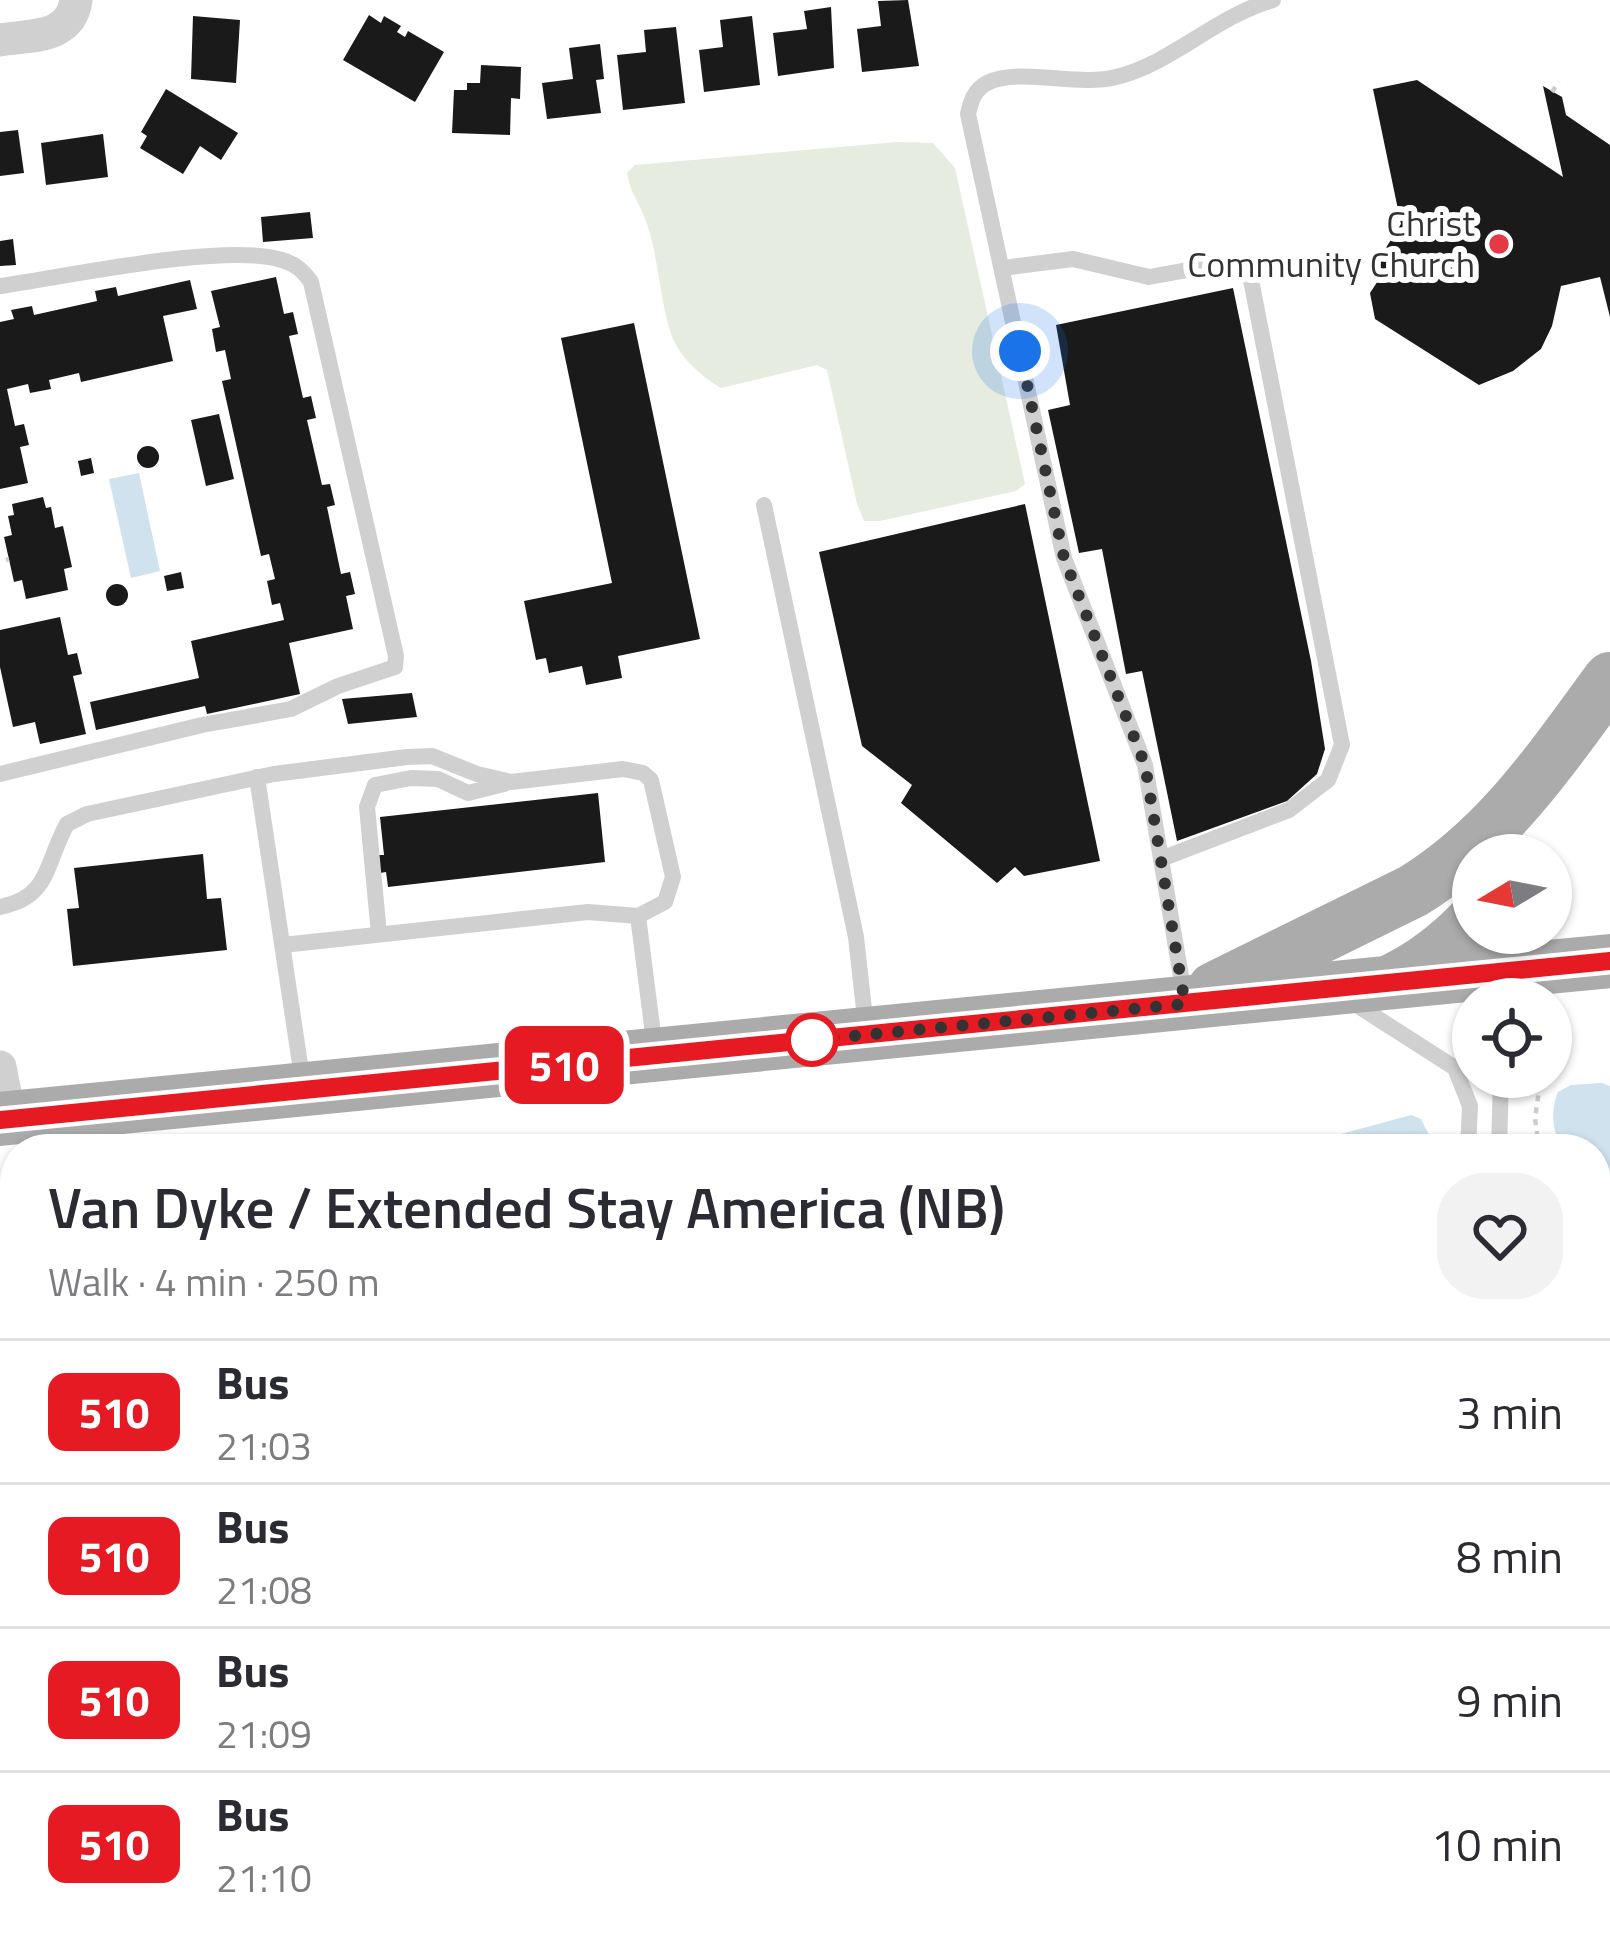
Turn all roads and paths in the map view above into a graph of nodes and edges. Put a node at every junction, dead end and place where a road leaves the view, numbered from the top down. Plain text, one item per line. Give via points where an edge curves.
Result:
1 (1273, 0) edge
2 (73, 10) edge
3 (0, 40) edge
4 (1558, 82) dead end
5 (1552, 92) dead end
6 (1002, 268) junction
7 (0, 286) edge
8 (764, 505) dead end
9 (1610, 679) edge
10 (1610, 726) edge
11 (0, 774) edge
12 (257, 777) junction
13 (511, 782) junction
14 (1534, 834) edge
15 (1161, 859) junction
16 (0, 907) edge
17 (638, 916) junction
18 (379, 934) junction
19 (1452, 944) edge
20 (283, 945) junction
21 (1572, 970) edge
22 (1357, 987) junction
23 (1185, 1004) junction
24 (866, 1034) junction
25 (656, 1057) junction
26 (304, 1091) junction
27 (1500, 1098) edge
28 (1537, 1098) edge
29 (6, 1115) edge
30 (1469, 1134) edge
31 (1499, 1134) edge
32 (1537, 1134) edge

1 - 6 lane via 1118,77 1008,79 974,94 968,114
2 - 3 street via 58,31
4 - 5 path
6 - 15 lane via 1064,558 1145,765
6 - 15 lane via 1073,259 1149,277 1236,267 1251,280 1342,745 1328,780 1289,810
7 - 11 lane via 206,257 281,259 301,268 311,282 397,656 386,673 291,709
8 - 24 lane via 856,937
9 - 23 main road via 1518,803 1444,872
10 - 14 main road
12 - 13 lane via 432,756
12 - 16 lane via 67,824 45,880 31,897
12 - 20 lane
13 - 17 lane via 623,769 651,780 673,877 665,902
13 - 18 lane via 468,793 428,777 375,784 367,807
15 - 23 lane
17 - 18 lane via 588,912
17 - 25 lane
18 - 20 lane
19 - 22 main road via 1418,968
20 - 26 lane
21 - 22 main road
22 - 23 main road
22 - 30 lane via 1455,1068 1470,1106
23 - 24 main road
24 - 25 main road
25 - 26 main road
26 - 29 main road
27 - 31 lane
28 - 32 path

